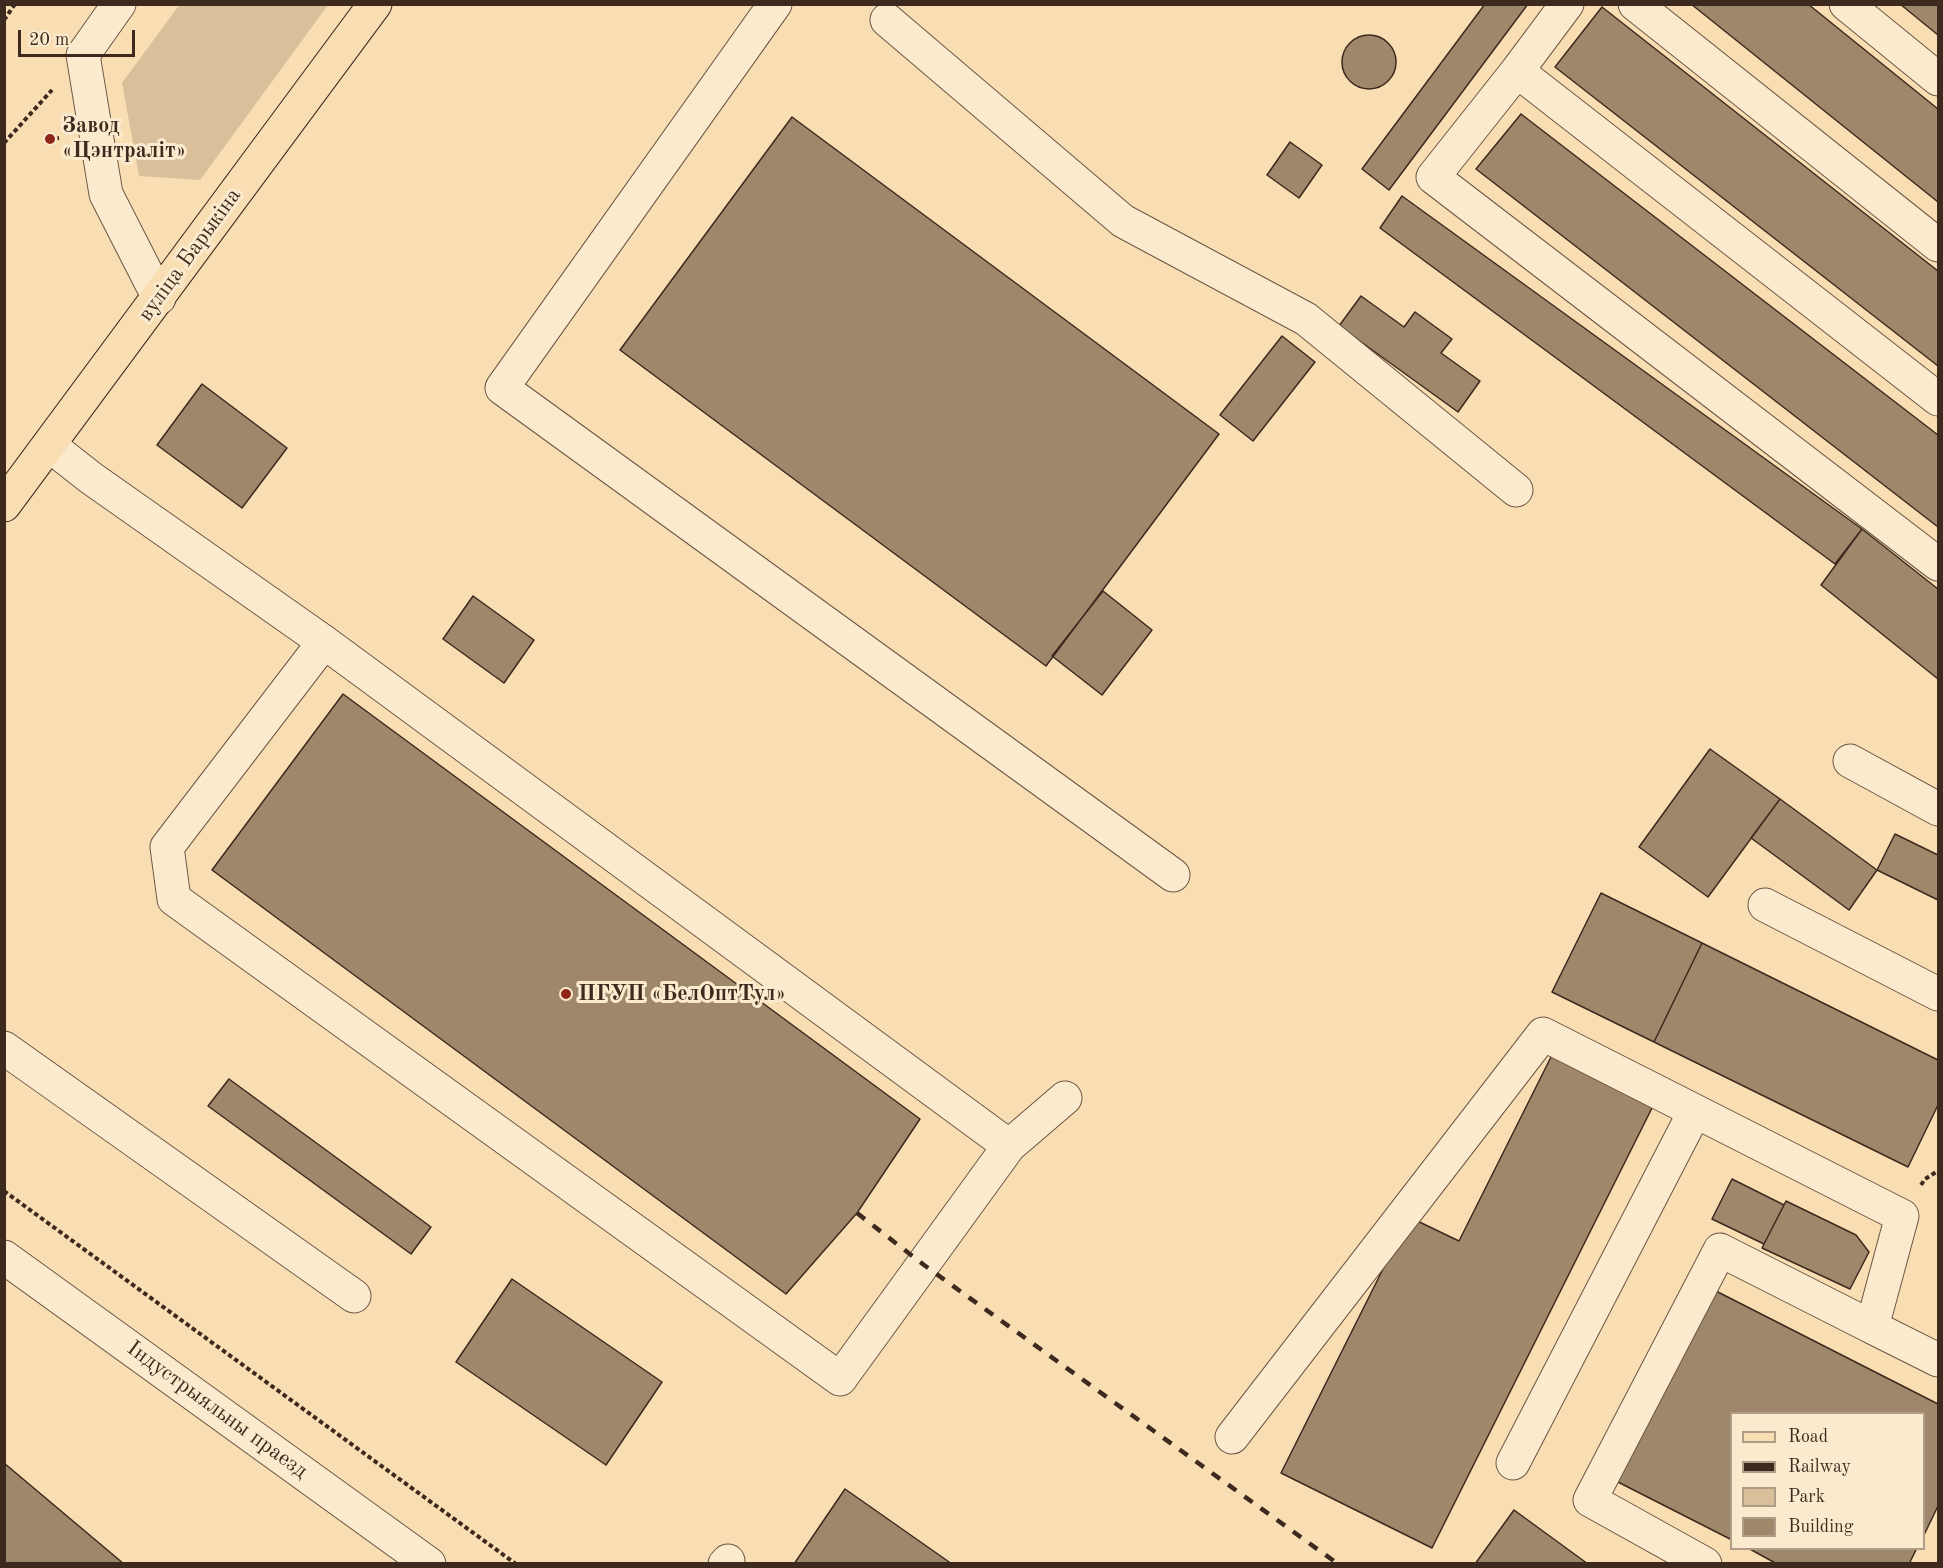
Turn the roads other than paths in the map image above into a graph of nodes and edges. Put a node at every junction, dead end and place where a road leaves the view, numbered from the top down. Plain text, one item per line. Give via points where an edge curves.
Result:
1 (119, 4) edge
2 (375, 4) edge
3 (775, 4) edge
4 (1567, 4) edge
5 (1635, 4) edge
6 (1846, 4) edge
7 (884, 10) edge
8 (1517, 71) junction
9 (1938, 79) edge
10 (1938, 245) edge
11 (159, 298) junction
12 (1938, 399) edge
13 (49, 445) junction
14 (1516, 489) dead end
15 (4, 505) edge
16 (1938, 564) edge
17 (324, 642) junction
18 (1850, 761) dead end
19 (1938, 809) edge
20 (1173, 875) dead end
21 (1766, 905) dead end
22 (1938, 994) edge
23 (4, 1048) edge
24 (1065, 1098) dead end
25 (1695, 1111) junction
26 (1009, 1146) junction
27 (4, 1257) edge
28 (354, 1296) dead end
29 (1872, 1327) junction
30 (1938, 1360) edge
31 (1232, 1437) dead end
32 (1513, 1463) dead end
33 (429, 1563) edge
34 (1705, 1563) edge

1 - 11 street via 82,55 106,194
2 - 11 main road, вуліца Барыкіна
3 - 20 street via 502,388
4 - 8 street
5 - 10 street
6 - 9 street
7 - 14 street via 1123,221 1306,319
8 - 12 street
8 - 16 street via 1433,177
11 - 13 main road, вуліца Барыкіна
13 - 15 main road, вуліца Барыкіна
13 - 17 street
17 - 26 street
17 - 26 street via 167,847 174,899 840,1379
18 - 19 street
21 - 22 street
23 - 28 street
24 - 26 street
25 - 29 street via 1902,1216
25 - 31 street via 1543,1034
25 - 32 street
27 - 33 street, Індустрыяльны праезд
29 - 30 street
29 - 34 street via 1720,1250 1590,1500

